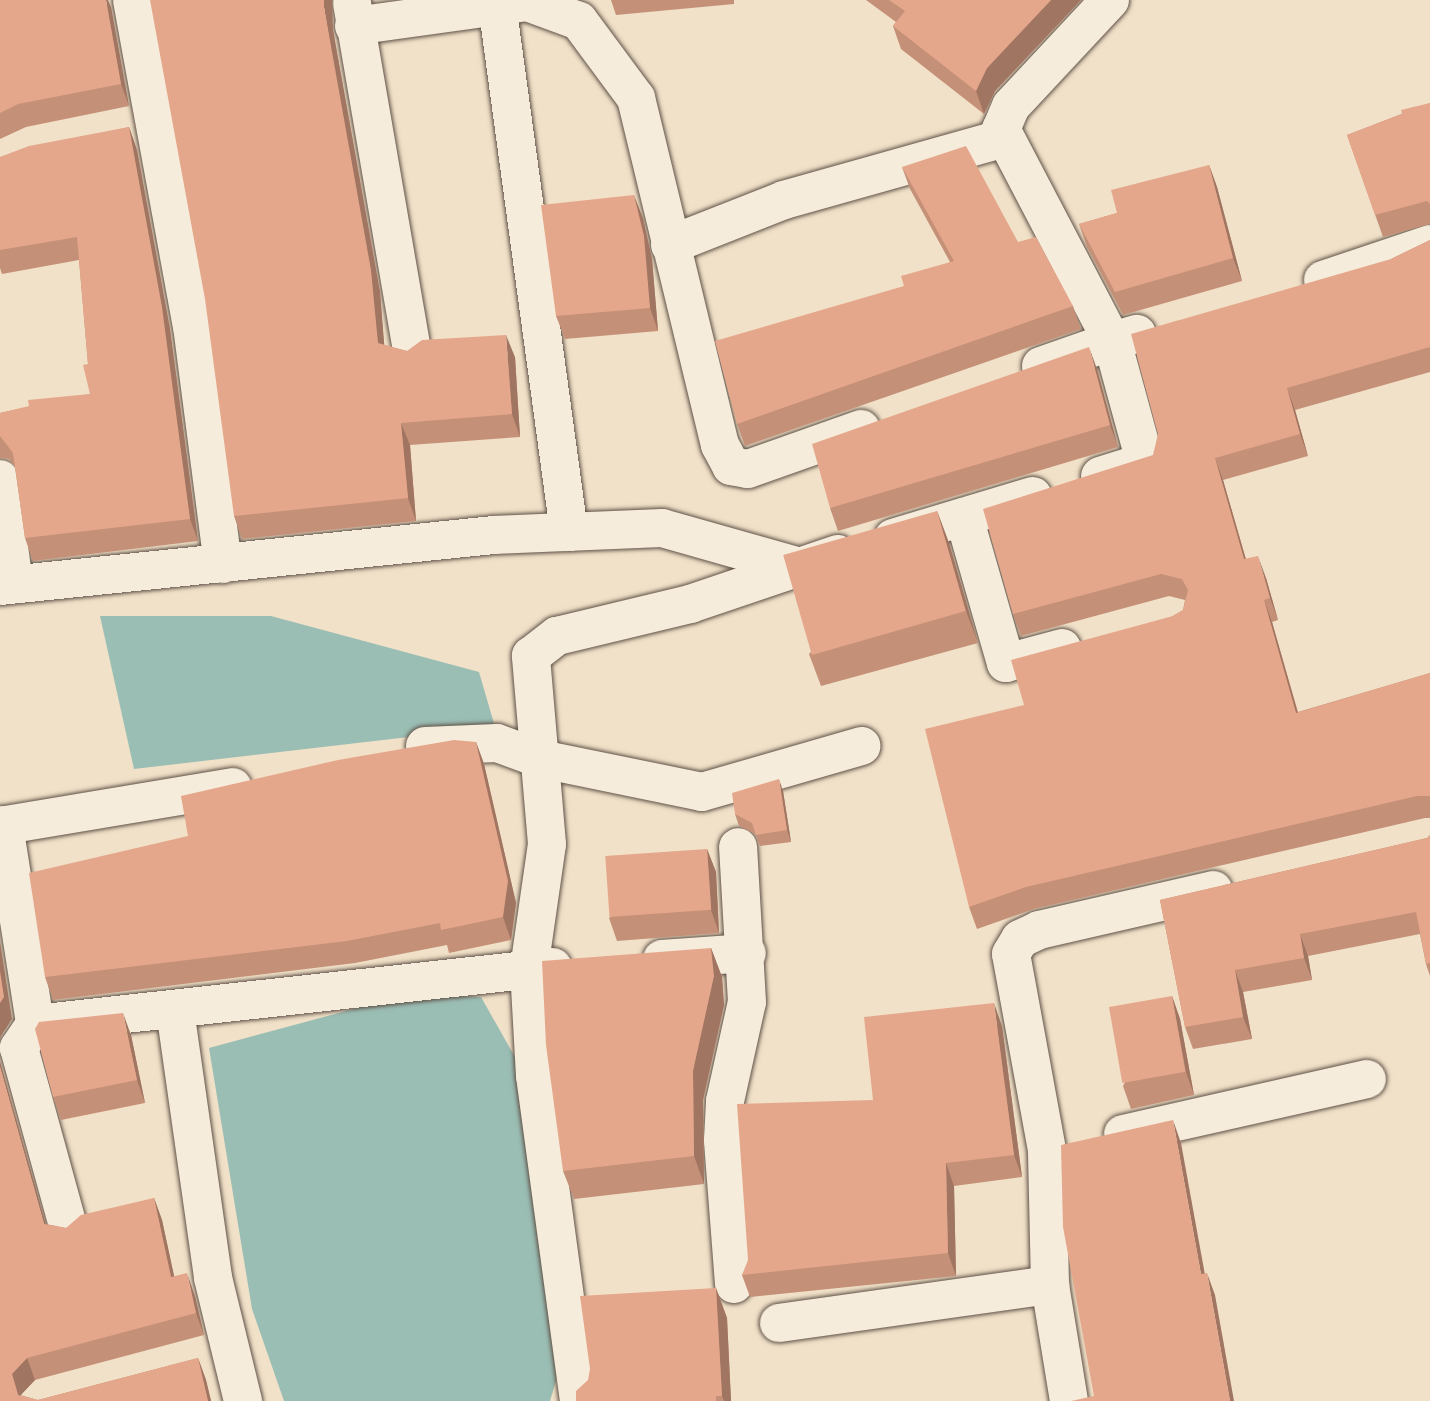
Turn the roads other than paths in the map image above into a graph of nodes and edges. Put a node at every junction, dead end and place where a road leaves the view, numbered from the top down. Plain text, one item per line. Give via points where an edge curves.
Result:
1 (132, 0) edge
2 (1110, 0) edge
3 (497, 4) junction
4 (353, 13) edge
5 (154, 124) junction
6 (117, 131) edge
7 (1004, 138) junction
8 (670, 244) junction
9 (1430, 244) edge
10 (1293, 289) edge
11 (1177, 323) edge
12 (1112, 341) junction
13 (412, 352) edge
14 (1008, 378) edge
15 (891, 419) edge
16 (0, 479) edge
17 (964, 517) junction
18 (569, 531) junction
19 (222, 564) junction
20 (796, 566) junction
21 (7, 585) edge
22 (1097, 639) edge
23 (861, 746) dead end
24 (394, 751) edge
25 (541, 759) junction
26 (274, 777) edge
27 (2, 825) edge
28 (738, 847) dead end
29 (1255, 880) edge
30 (747, 953) junction
31 (624, 962) edge
32 (584, 965) edge
33 (529, 969) junction
34 (175, 1010) junction
35 (35, 1024) junction
36 (1367, 1080) dead end
37 (1047, 1150) junction
38 (69, 1228) edge
39 (734, 1284) dead end
40 (1050, 1285) junction
41 (779, 1322) dead end
42 (231, 1351) junction
43 (193, 1361) edge
44 (243, 1401) edge
45 (579, 1401) edge
46 (1069, 1401) edge

1 - 5 street
2 - 7 street via 1012,106 1001,129
3 - 4 street
3 - 8 street via 527,2 579,21 636,98
3 - 18 street
4 - 13 street
5 - 6 street
5 - 19 street via 191,326
7 - 8 street via 784,200
7 - 12 street
8 - 15 street via 720,445 730,466 748,468
9 - 10 street
11 - 12 street
12 - 14 street
12 - 17 street via 1145,462
16 - 21 street
17 - 20 street
17 - 22 street via 1006,663
18 - 19 street
18 - 20 street via 662,528
19 - 21 street
20 - 25 street via 691,604 557,636 531,656
23 - 25 street via 702,792
24 - 25 street via 461,741 497,743
25 - 33 street via 547,844
26 - 27 street via 192,796
27 - 35 street
28 - 30 street
29 - 37 street via 1038,930 1014,944 1011,954
30 - 31 street
30 - 39 street via 747,1002 725,1101 723,1140
32 - 33 street
33 - 34 street
33 - 45 street via 536,1076
34 - 35 street
34 - 42 street via 213,1278
35 - 38 street via 19,1048
36 - 37 street
37 - 40 street
40 - 41 street
40 - 46 street
42 - 43 street
42 - 44 street

